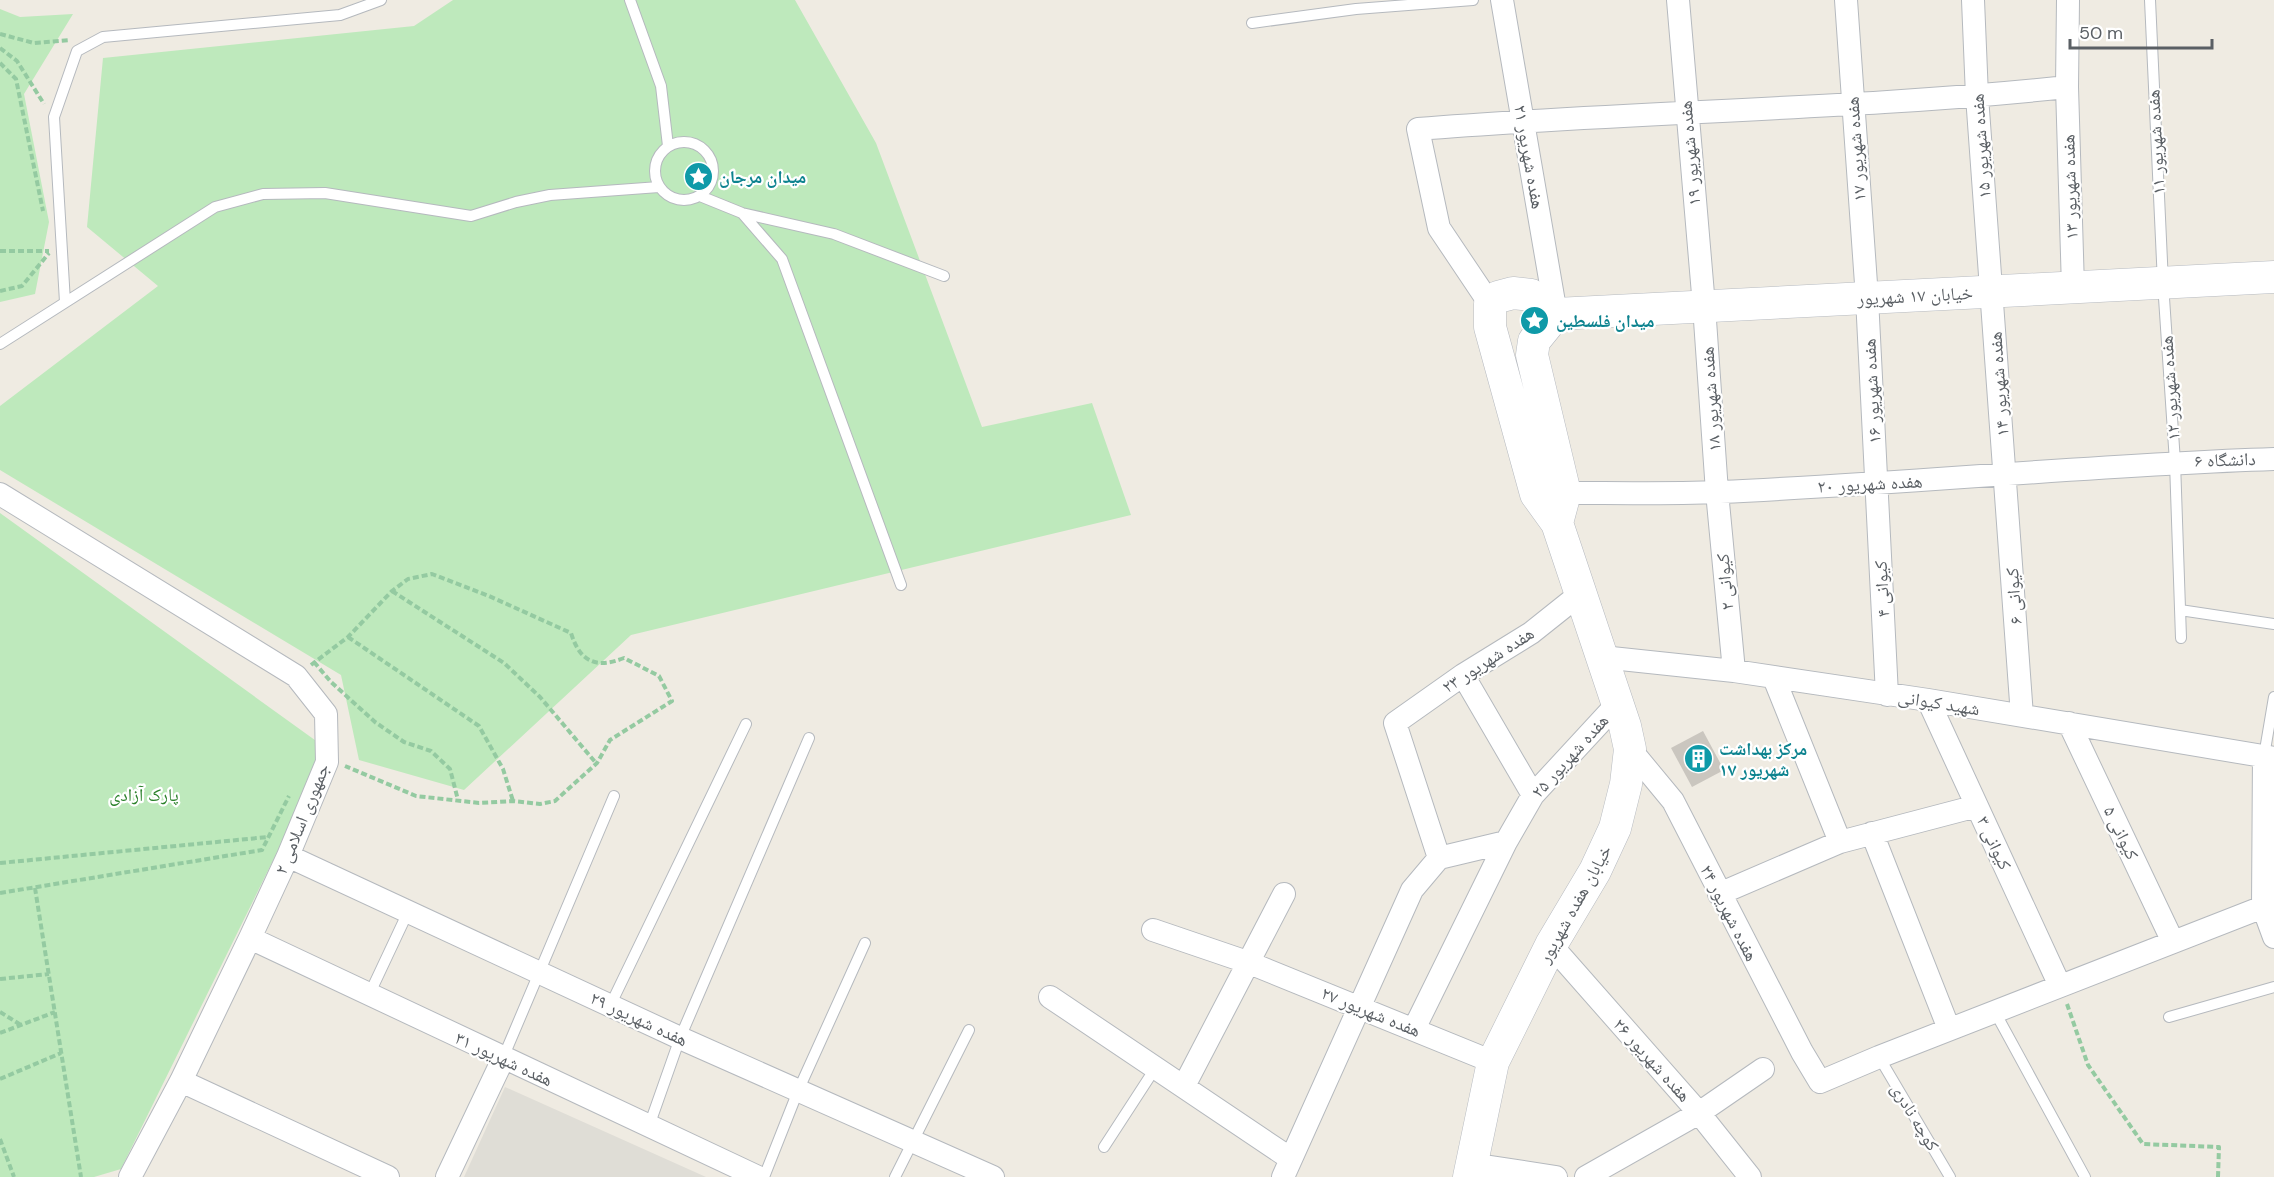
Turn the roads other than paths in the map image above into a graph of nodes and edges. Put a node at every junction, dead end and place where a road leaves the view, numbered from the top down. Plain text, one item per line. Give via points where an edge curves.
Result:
1 (381, 0) edge
2 (630, 0) edge
3 (1473, 0) edge
4 (1502, 0) edge
5 (1678, 0) edge
6 (1846, 0) edge
7 (1974, 0) edge
8 (2068, 0) edge
9 (2150, 0) edge
10 (1355, 4) edge
11 (1252, 23) dead end
12 (2067, 87) junction
13 (1977, 96) junction
14 (1853, 104) junction
15 (1687, 114) junction
16 (1523, 120) junction
17 (668, 146) junction
18 (659, 187) junction
19 (700, 196) junction
20 (742, 213) junction
21 (944, 276) dead end
22 (2274, 277) edge
23 (2163, 283) junction
24 (2073, 288) junction
25 (1992, 292) junction
26 (1867, 298) junction
27 (65, 302) junction
28 (1490, 304) junction
29 (1704, 306) junction
30 (1556, 314) junction
31 (0, 344) edge
32 (2274, 459) edge
33 (2175, 462) junction
34 (2006, 476) junction
35 (1877, 484) junction
36 (1717, 492) junction
37 (1565, 493) junction
38 (0, 494) edge
39 (1557, 523) junction
40 (901, 585) dead end
41 (1580, 594) junction
42 (2180, 610) junction
43 (2274, 624) edge
44 (2181, 638) dead end
45 (1602, 657) junction
46 (1734, 671) junction
47 (1463, 675) junction
48 (1774, 678) junction
49 (1887, 695) junction
50 (2274, 697) edge
51 (1928, 700) junction
52 (1618, 703) junction
53 (2022, 716) junction
54 (2069, 723) junction
55 (746, 724) dead end
56 (809, 738) dead end
57 (1630, 749) junction
58 (2269, 757) edge
59 (1533, 795) junction
60 (614, 796) dead end
61 (1977, 806) junction
62 (1872, 833) junction
63 (1506, 842) junction
64 (1840, 842) junction
65 (288, 856) junction
66 (1439, 858) junction
67 (1284, 894) dead end
68 (1719, 894) junction
69 (2263, 907) junction
70 (408, 912) junction
71 (1153, 930) dead end
72 (250, 938) junction
73 (2274, 938) edge
74 (2174, 942) junction
75 (865, 943) dead end
76 (1551, 945) junction
77 (1247, 962) junction
78 (539, 972) junction
79 (2060, 986) junction
80 (2274, 987) edge
81 (369, 995) junction
82 (1050, 997) dead end
83 (610, 1006) junction
84 (1360, 1008) junction
85 (1995, 1012) junction
86 (2169, 1017) dead end
87 (1414, 1029) junction
88 (1949, 1029) junction
89 (969, 1030) dead end
90 (680, 1038) junction
91 (1879, 1057) junction
92 (503, 1059) junction
93 (1493, 1062) junction
94 (1156, 1067) junction
95 (1763, 1069) dead end
96 (181, 1081) junction
97 (1184, 1086) junction
98 (798, 1090) junction
99 (1699, 1113) junction
100 (649, 1126) junction
101 (913, 1141) junction
102 (1104, 1147) dead end
103 (1287, 1168) edge
104 (1470, 1171) edge
105 (130, 1177) edge
106 (388, 1177) edge
107 (447, 1177) edge
108 (758, 1177) edge
109 (764, 1177) edge
110 (895, 1177) edge
111 (993, 1177) edge
112 (1556, 1177) edge
113 (1586, 1177) edge
114 (1750, 1177) edge
115 (1950, 1177) edge
116 (2085, 1177) edge

1 - 27 lane via 340,15 103,37 77,51 54,117
2 - 17 lane via 661,86
3 - 10 lane
4 - 16 street, هفده شهریور ۲۱
5 - 15 street, هفده شهریور ۱۹
6 - 14 street, هفده شهریور ۱۷
7 - 13 street, هفده شهریور ۱۵
8 - 12 street, هفده شهریور ۱۳
9 - 23 lane, هفده شهریور ۱۱
10 - 11 lane
12 - 13 street
12 - 24 street, هفده شهریور ۱۳
13 - 14 street
13 - 25 street, هفده شهریور ۱۵
14 - 15 street
14 - 26 street, هفده شهریور ۱۷
15 - 16 street
15 - 29 street, هفده شهریور ۱۹
16 - 28 street via 1418,129 1439,228
16 - 30 street, هفده شهریور ۲۱
17 - 18 lane via 655,165
17 - 19 lane via 690,142 709,155 712,177
18 - 19 lane via 677,200
18 - 27 lane via 550,195 471,216 326,193 263,194 215,207
19 - 20 lane
20 - 21 lane via 834,234
20 - 40 lane via 782,259
22 - 23 street, خیابان ۱۷ شهریور
23 - 24 street, خیابان ۱۷ شهریور
23 - 33 lane, هفده شهریور ۱۲
24 - 25 street, خیابان ۱۷ شهریور
25 - 26 street, خیابان ۱۷ شهریور
25 - 34 street, هفده شهریور ۱۴
26 - 29 street, خیابان ۱۷ شهریور
26 - 35 street, هفده شهریور ۱۶
27 - 31 lane
28 - 30 street via 1513,293 1532,295
28 - 39 street via 1490,327 1536,494
29 - 30 street, خیابان ۱۷ شهریور
29 - 36 street, هفده شهریور ۱۸
30 - 37 street via 1534,341 1532,355
32 - 33 street, دانشگاه ۶
33 - 34 street, هفده شهریور ۲۰
33 - 42 lane, هفده شهریور ۱۲
34 - 35 street, هفده شهریور ۲۰
34 - 53 street, کیوانی ۶
35 - 36 street, هفده شهریور ۲۰
35 - 49 street, کیوانی ۴
36 - 37 street, هفده شهریور ۲۰
36 - 46 street, کیوانی ۲
37 - 39 street
38 - 65 street, جمهوری اسلامی ۲ via 305,669 326,714 327,762
39 - 41 street, خیابان هفده شهریور
41 - 45 street, خیابان هفده شهریور
41 - 47 street, هفده شهریور ۲۳ via 1531,633
42 - 43 lane
42 - 44 lane, هفده شهریور ۱۲
45 - 46 street, شهید کیوانی
45 - 52 street, خیابان هفده شهریور
46 - 48 street, شهید کیوانی
47 - 59 street
47 - 66 street, هفده شهریور ۲۳ via 1395,723
48 - 49 street, شهید کیوانی
48 - 64 street
49 - 51 street, شهید کیوانی
50 - 58 lane
51 - 53 street, شهید کیوانی
51 - 61 street, کیوانی ۳
52 - 57 street, خیابان هفده شهریور
52 - 59 street, هفده شهریور ۲۵
53 - 54 street, شهید کیوانی
54 - 58 street, شهید کیوانی
54 - 74 street, کیوانی ۵
55 - 83 lane
56 - 90 lane
57 - 68 street, هفده شهریور ۲۴ via 1673,801
57 - 76 street, خیابان هفده شهریور via 1616,828 1595,872
58 - 69 street
59 - 63 street, هفده شهریور ۲۵
60 - 78 lane
61 - 62 street
61 - 79 street, کیوانی ۳
62 - 64 street
62 - 88 street
63 - 66 street
63 - 87 street, هفده شهریور ۲۵
64 - 68 street
65 - 70 street, هفده شهریور ۲۹
65 - 72 street, جمهوری اسلامی ۲
66 - 84 street via 1412,890
67 - 77 street
68 - 91 street, هفده شهریور ۲۴ via 1820,1082
69 - 73 street
69 - 74 street
70 - 78 street, هفده شهریور ۲۹
70 - 81 lane
71 - 77 street, هفده شهریور ۲۷
72 - 81 street, هفده شهریور ۳۱
72 - 96 street, جمهوری اسلامی ۲
74 - 79 street
75 - 98 lane
76 - 93 street, خیابان هفده شهریور
76 - 99 street, هفده شهریور ۲۶
77 - 84 street, هفده شهریور ۲۷
77 - 97 street
78 - 83 street, هفده شهریور ۲۹
78 - 92 lane
79 - 85 street
80 - 86 lane
81 - 92 street, هفده شهریور ۳۱
82 - 94 street
83 - 90 street, هفده شهریور ۲۹
84 - 87 street, هفده شهریور ۲۷
84 - 103 street
85 - 88 street
85 - 116 lane
87 - 93 street, هفده شهریور ۲۷
88 - 91 street
89 - 101 lane
90 - 98 street, هفده شهریور ۲۹
90 - 100 lane
91 - 115 lane, کوچه نادری
92 - 100 street, هفده شهریور ۳۱
92 - 107 street
93 - 104 street, خیابان هفده شهریور
94 - 97 street
94 - 102 lane
95 - 99 street
96 - 105 street, جمهوری اسلامی ۲
96 - 106 street
97 - 103 street
98 - 101 street, هفده شهریور ۲۹
98 - 109 lane
99 - 113 street
99 - 114 street, هفده شهریور ۲۶
100 - 108 street, هفده شهریور ۳۱
101 - 110 lane
101 - 111 street, هفده شهریور ۲۹
104 - 112 street

